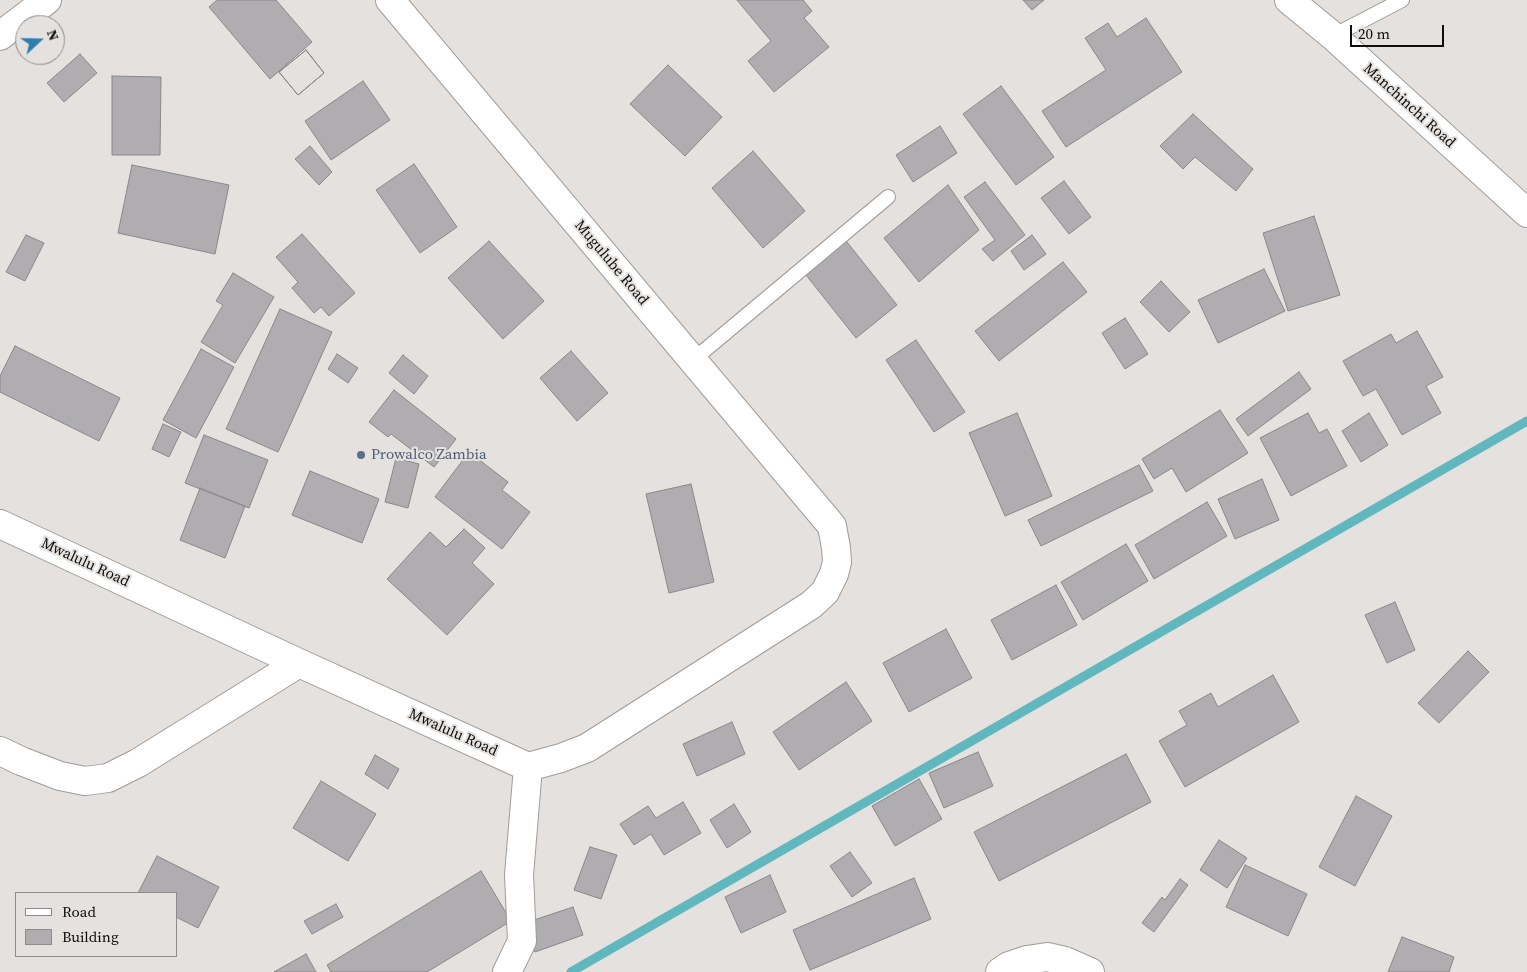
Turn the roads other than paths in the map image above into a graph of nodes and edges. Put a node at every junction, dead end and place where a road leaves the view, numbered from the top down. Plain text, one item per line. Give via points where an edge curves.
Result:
1 (47, 0) edge
2 (390, 0) edge
3 (1289, 0) edge
4 (1402, 0) edge
5 (0, 36) edge
6 (1333, 36) junction
7 (888, 197) dead end
8 (1527, 213) edge
9 (693, 360) junction
10 (0, 524) edge
11 (299, 663) junction
12 (0, 750) edge
13 (528, 767) junction
14 (507, 972) edge
15 (1000, 972) edge
16 (1090, 972) edge

1 - 5 street
2 - 9 street, Mugulube Road
3 - 6 street, Manchinchi Road
4 - 6 lane
6 - 8 street, Manchinchi Road
7 - 9 lane
9 - 13 street, Mugulube Road via 832,526 837,562 834,574 825,592 812,605 587,748
10 - 11 street, Mwalulu Road
11 - 12 street via 138,763 108,778 85,782 60,776
11 - 13 street, Mwalulu Road
13 - 14 street via 519,875 522,941
15 - 16 street via 1009,966 1047,957

